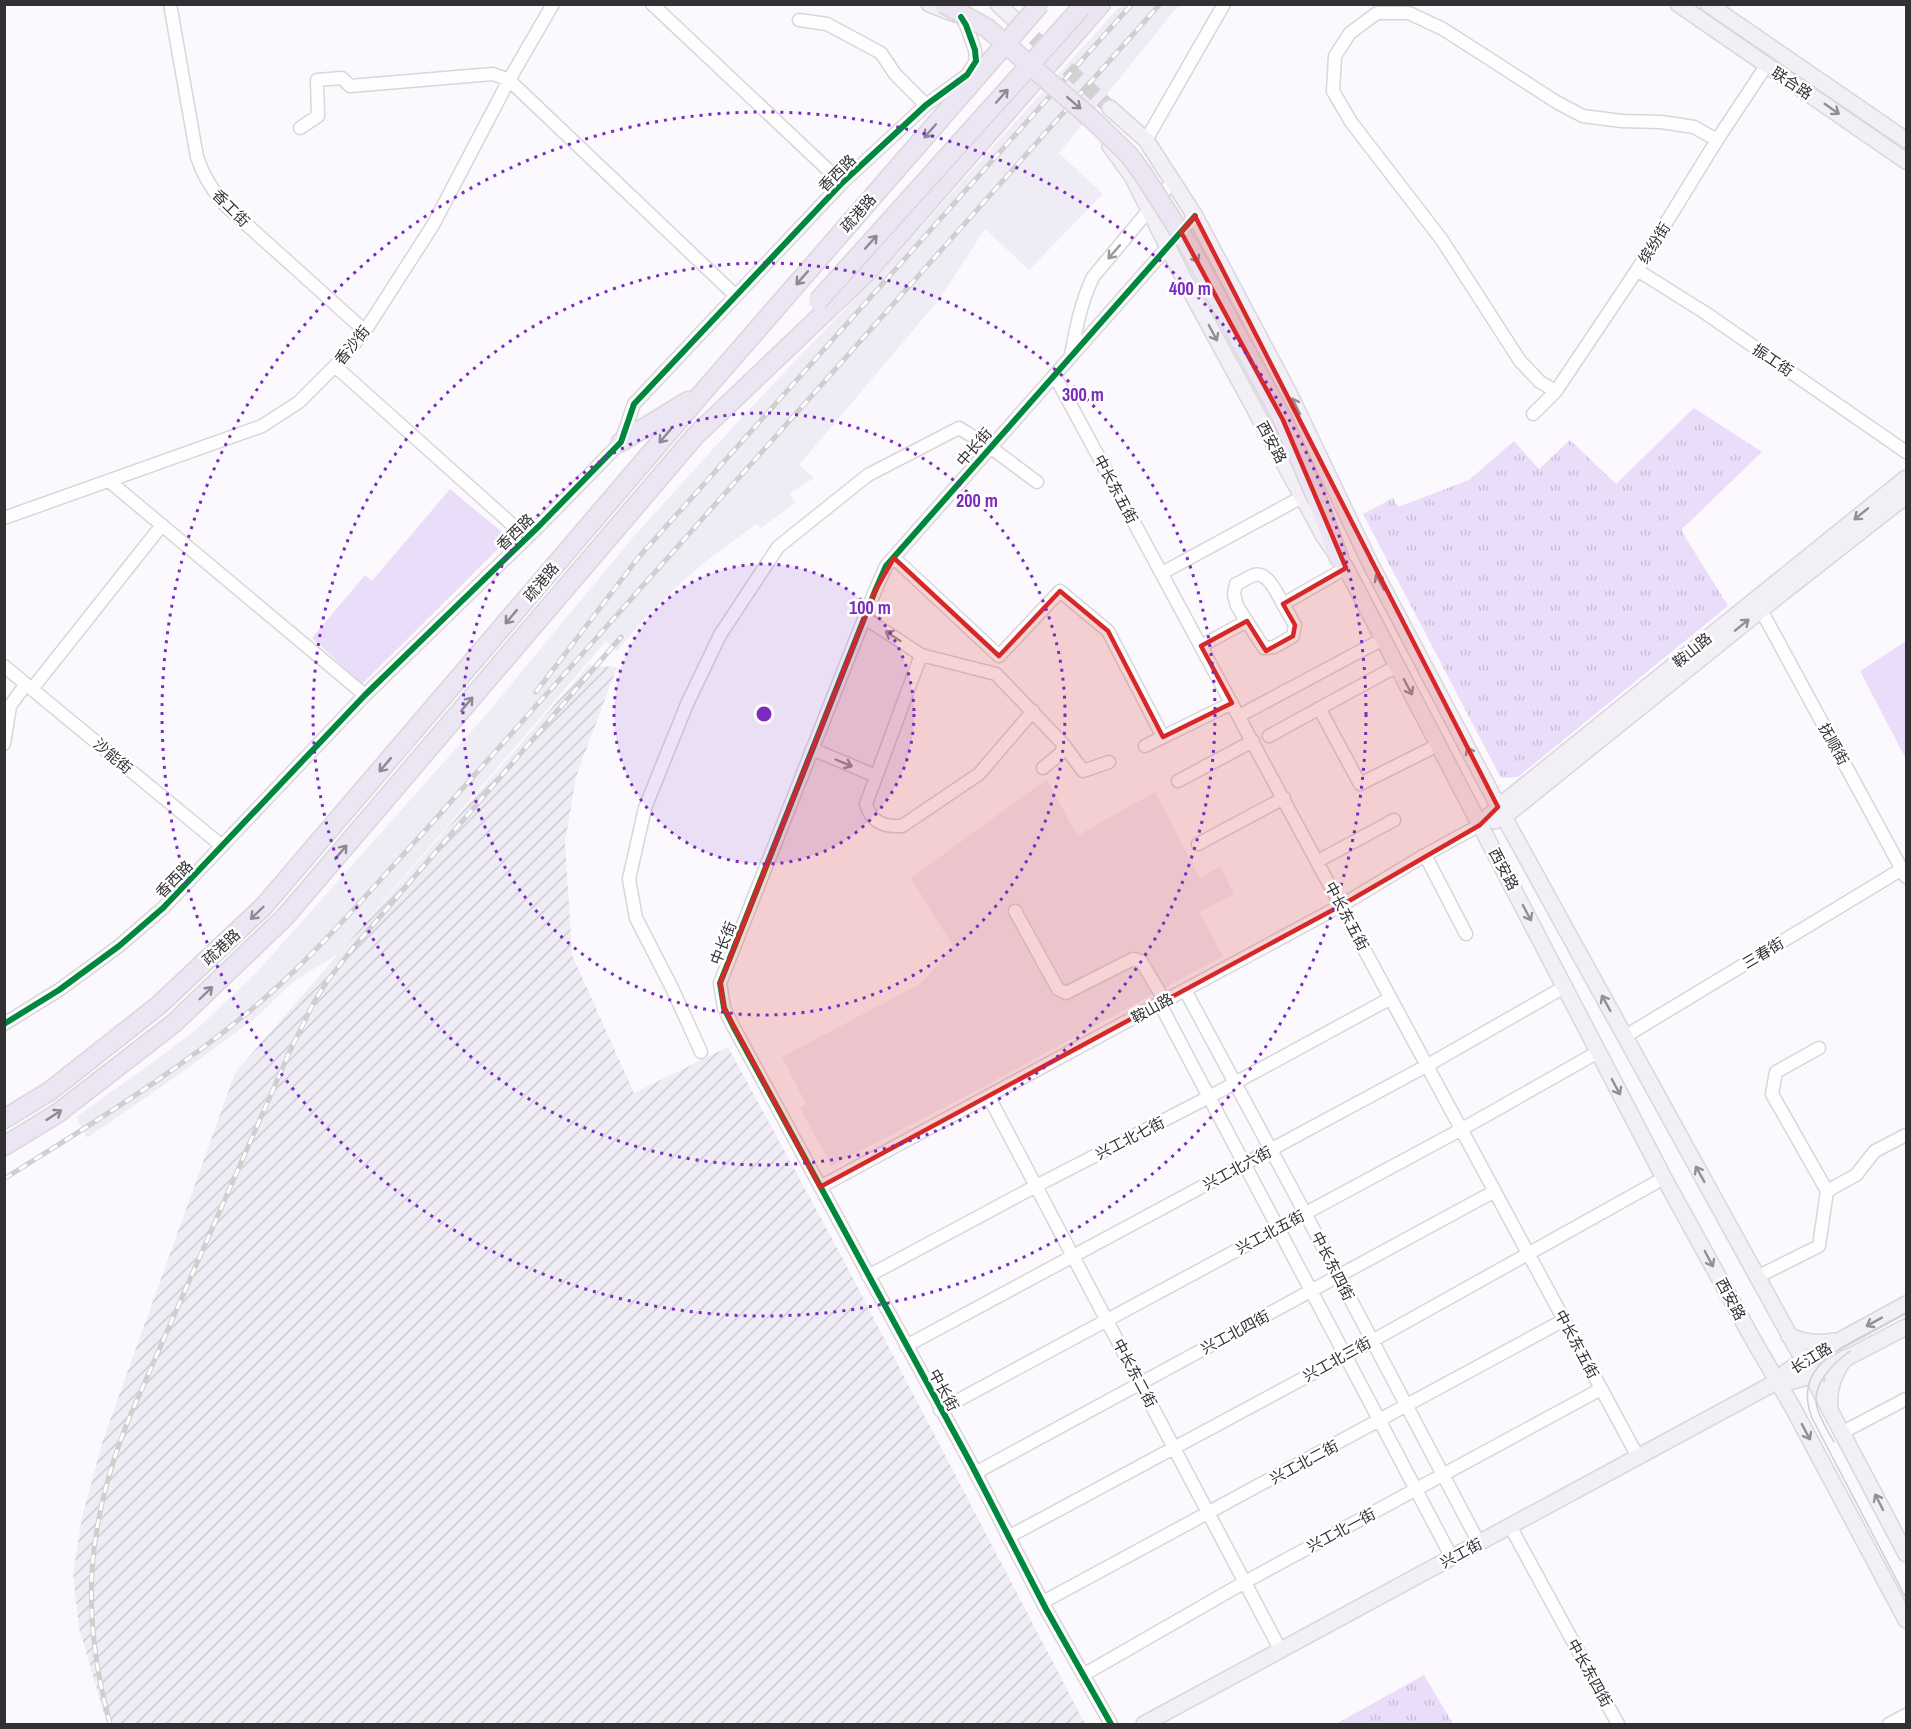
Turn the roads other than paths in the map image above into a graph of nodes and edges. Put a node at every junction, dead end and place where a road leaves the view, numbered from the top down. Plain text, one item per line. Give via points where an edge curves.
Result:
1 (170, 4) edge
2 (553, 4) edge
3 (652, 4) edge
4 (929, 4) edge
5 (944, 4) edge
6 (998, 4) edge
7 (1029, 4) edge
8 (1040, 4) edge
9 (1084, 4) edge
10 (1101, 4) edge
11 (1224, 4) edge
12 (1668, 4) edge
13 (1678, 4) edge
14 (1708, 4) edge
15 (1719, 4) edge
16 (961, 17) junction
17 (799, 21) dead end
18 (1017, 22) joint
19 (994, 43) dead end
20 (1762, 63) junction
21 (1800, 66) junction
22 (509, 80) junction
23 (926, 105) junction
24 (1110, 108) tunnel mouth
25 (1090, 127) dead end
26 (300, 128) dead end
27 (1146, 140) junction
28 (1717, 140) junction
29 (1906, 140) edge
30 (1906, 161) edge
31 (1173, 181) junction
32 (842, 183) junction
33 (1139, 192) junction
34 (1148, 210) junction
35 (1195, 216) junction
36 (1135, 226) junction
37 (1167, 247) junction
38 (1637, 270) junction
39 (736, 296) junction
40 (365, 331) junction
41 (1071, 356) junction
42 (335, 366) junction
43 (1055, 376) junction
44 (1556, 391) junction
45 (702, 392) junction
46 (1533, 414) dead end
47 (696, 435) junction
48 (621, 442) junction
49 (990, 447) junction
50 (1906, 452) edge
51 (1906, 478) edge
52 (109, 481) junction
53 (1037, 482) dead end
54 (1906, 496) edge
55 (1309, 498) junction
56 (4, 518) edge
57 (162, 525) junction
58 (526, 537) junction
59 (894, 558) junction
60 (1342, 563) junction
61 (1162, 573) junction
62 (1283, 604) junction
63 (1761, 610) junction
64 (864, 618) junction
65 (1247, 621) junction
66 (1383, 639) junction
67 (1201, 646) junction
68 (921, 655) junction
69 (4, 666) edge
70 (1397, 666) junction
71 (29, 686) junction
72 (365, 695) junction
73 (1232, 703) junction
74 (1319, 708) junction
75 (1033, 711) junction
76 (1239, 716) junction
77 (1269, 736) dead end
78 (1163, 737) junction
79 (1253, 741) junction
80 (4, 744) edge
81 (1064, 745) junction
82 (1438, 745) junction
83 (1145, 746) dead end
84 (812, 749) junction
85 (1109, 762) dead end
86 (1043, 768) dead end
87 (876, 777) junction
88 (1179, 781) dead end
89 (1284, 798) junction
90 (1501, 812) junction
91 (1394, 820) dead end
92 (1480, 825) junction
93 (1198, 844) dead end
94 (222, 846) junction
95 (1425, 855) junction
96 (1318, 861) junction
97 (1904, 873) edge
98 (1342, 905) junction
99 (1015, 911) dead end
100 (1466, 934) dead end
101 (1566, 986) junction
102 (1185, 990) junction
103 (1391, 998) junction
104 (1162, 1003) junction
105 (4, 1024) edge
106 (1624, 1037) junction
107 (1819, 1048) dead end
108 (701, 1052) dead end
109 (1598, 1052) junction
110 (1428, 1065) junction
111 (1235, 1083) junction
112 (989, 1097) junction
113 (1209, 1097) junction
114 (4, 1119) edge
115 (1461, 1129) junction
116 (1906, 1135) edge
117 (4, 1146) edge
118 (1271, 1150) junction
119 (1244, 1165) junction
120 (1665, 1178) junction
121 (1036, 1186) junction
122 (820, 1187) junction
123 (1495, 1191) junction
124 (1827, 1191) junction
125 (1305, 1213) junction
126 (1277, 1228) junction
127 (1529, 1253) junction
128 (1073, 1256) junction
129 (868, 1276) junction
130 (1339, 1277) junction
131 (1757, 1277) junction
132 (1311, 1292) junction
133 (1906, 1304) edge
134 (1107, 1320) junction
135 (1564, 1320) junction
136 (1906, 1327) edge
137 (1790, 1336) junction
138 (1371, 1340) junction
139 (1841, 1340) junction
140 (906, 1346) junction
141 (1344, 1356) junction
142 (1845, 1358) junction
143 (1804, 1360) junction
144 (1812, 1376) junction
145 (1778, 1381) junction
146 (1140, 1382) junction
147 (1601, 1389) junction
148 (1906, 1399) edge
149 (1406, 1406) junction
150 (1830, 1409) junction
151 (940, 1410) junction
152 (1379, 1421) junction
153 (1843, 1432) junction
154 (1174, 1447) junction
155 (1638, 1457) junction
156 (975, 1473) junction
157 (1443, 1475) junction
158 (1416, 1490) junction
159 (1209, 1513) junction
160 (1510, 1527) junction
161 (1008, 1537) junction
162 (1479, 1543) junction
163 (1906, 1554) edge
164 (1452, 1558) junction
165 (1245, 1582) junction
166 (1043, 1602) junction
167 (1906, 1620) edge
168 (1281, 1650) junction
169 (1083, 1675) junction
170 (1906, 1715) edge
171 (1111, 1725) edge
172 (1144, 1725) edge
173 (1618, 1725) edge
174 (1889, 1725) edge

1 - 40 street, 香工街 via 197,157 212,190
2 - 22 street, 香沙街
3 - 32 street
4 - 16 main road
5 -> 55 highway, bridge via 987,28 1129,155 1202,269 1283,420
6 - 18 main road
7 - 18 street
8 -> 45 highway, 疏港路, bridge
47 -> 9 highway, bridge
10 - 47 highway via 866,273
11 - 27 street
12 - 20 street
13 - 20 main road, 联合路
14 - 21 main road, 联合路
15 - 21 street
16 - 19 main road
16 - 23 street, 香西路 via 972,39 976,61 968,75
17 - 23 street via 826,24 881,53 895,74
20 - 28 street, 缤纷街
20 -> 30 main road, 联合路
21 - 29 main road, 联合路
22 - 26 street via 493,74 350,86 342,78 317,80 318,116
22 - 39 street
22 - 40 street, 香沙街 via 433,225
23 - 32 street, 香西路
24 - 27 main road, 西安路
25 - 33 main road, 西安路 via 1120,159
27 - 31 main road, 西安路
28 - 38 street, 缤纷街
28 - 44 street via 1694,127 1583,116 1443,29 1409,13 1377,13 1350,33 1335,56 1333,91 1351,122 1442,240 1520,361
31 - 34 street
31 - 35 main road, 西安路
32 - 39 street, 香西路
33 - 34 main road, 西安路
33 - 36 street
34 - 36 street
34 - 37 main road, 西安路
35 - 37 street, 中长街
90 -> 35 main road, 西安路
36 -> 41 street via 1084,294
37 - 41 street, 中长街
37 -> 55 main road, 西安路
38 - 44 street, 缤纷街
38 - 50 street, 振工街
39 - 48 street, 香西路 via 634,404
40 - 42 street, 香沙街
41 - 43 street, 中长街
42 - 52 street, 香沙街 via 298,402 262,426
42 - 58 street
43 - 49 street, 中长街
43 - 61 street, 中长东五街
44 - 46 street, 缤纷街
45 - 48 highway
45 -> 114 highway, 疏港路 via 264,906 159,1005 50,1090
117 -> 47 highway via 58,1113 173,1024 285,917
48 - 58 street, 香西路
49 - 53 street
49 - 59 street, 中长街
49 - 108 street via 959,428 868,475 778,548 720,635 645,807 629,879 636,918
51 -> 90 main road, 鞍山路
52 - 56 street, 香沙街
52 - 57 street
54 - 63 main road, 鞍山路
55 - 60 highway
55 - 61 street
57 - 71 street
57 - 72 street
58 - 72 street, 香西路
59 - 64 street, 中长街 via 886,566
59 - 78 street via 999,657 1060,591 1108,631
60 - 62 street
60 - 66 main road, 西安路
61 - 67 street, 中长东五街
62 - 65 street via 1295,626 1293,636 1274,647 1264,648
62 - 65 street via 1262,575 1236,584 1237,606
90 -> 63 main road, 鞍山路
63 - 97 street, 抚顺街
68 -> 64 street
64 - 84 street, 中长街
65 - 67 street
66 - 70 main road, 西安路
66 - 76 street
67 - 73 street, 中长东五街
68 - 75 street via 996,674
68 - 87 street
69 - 71 street, 沙能街
70 - 74 street
70 -> 82 main road, 西安路
71 - 80 street via 10,706
71 - 94 street, 沙能街
72 - 94 street, 香西路
73 - 76 street, 中长东五街
73 - 78 street
74 - 77 street
74 - 82 street via 1360,784
75 - 81 street
75 - 87 street via 979,774 902,826 880,824 868,813 866,804
76 - 79 street, 中长东五街
78 - 83 street
79 - 88 street
79 - 89 street, 中长东五街
81 - 85 street via 1083,771
81 - 86 street via 1061,753
82 - 92 main road, 西安路
84 -> 87 street
84 - 122 street, 中长街 via 720,983 724,1008
89 - 93 street
89 - 96 street, 中长东五街
90 - 92 main road, 鞍山路
106 -> 90 main road, 西安路
91 - 96 street
92 - 95 street, 鞍山路
92 -> 101 main road, 西安路
94 - 105 street, 香西路 via 120,946
95 - 98 street, 鞍山路
95 - 100 street
96 - 98 street, 中长东五街
97 - 106 street, 三春街
98 - 102 street, 鞍山路
98 - 103 street, 中长东五街
99 - 104 street, 中长东四街 via 1062,993 1137,959 1142,961
101 - 109 main road, 西安路
101 - 110 street, 兴工北六街
102 - 104 street, 鞍山路
102 - 111 street, 中长东四街
103 - 110 street, 中长东五街
103 - 111 street, 兴工北七街
104 - 112 street, 鞍山路
104 - 113 street, 中长东四街
131 -> 106 main road, 西安路
107 - 124 street via 1776,1072 1772,1094
109 - 115 street, 兴工北五街
109 -> 120 main road, 西安路
110 - 115 street, 中长东五街
110 - 118 street, 兴工北六街
111 - 113 street, 兴工北七街
111 - 118 street, 中长东四街
112 - 121 street, 中长东二街
112 - 122 street, 鞍山路
113 - 119 street, 中长东四街
113 - 121 street, 兴工北七街
115 - 123 street, 中长东五街
115 - 125 street, 兴工北五街
116 - 124 street via 1875,1151 1856,1175
118 - 119 street, 兴工北六街
118 - 125 street, 中长东四街
119 - 126 street, 中长东四街
119 - 128 street, 兴工北六街
120 - 127 street, 兴工北三街
120 -> 145 main road, 西安路
121 - 128 street, 中长东二街
121 - 129 street, 兴工北七街
122 - 129 street, 中长街
123 - 127 street, 中长东五街
123 - 130 street, 兴工北四街
124 - 131 street via 1819,1246
125 - 126 street, 兴工北五街
125 - 130 street, 中长东四街
126 - 132 street, 中长东四街
126 - 134 street, 兴工北五街
127 - 135 street, 中长东五街
127 - 138 street, 兴工北三街
128 - 134 street, 中长东二街
128 - 140 street, 兴工北六街
129 - 140 street, 中长街
130 - 132 street, 兴工北四街
130 - 138 street, 中长东四街
131 - 137 main road, 西安路
132 - 141 street, 中长东四街
132 - 146 street, 兴工北四街
133 -> 139 main road, 长江路
134 - 146 street, 中长东二街
134 - 151 street, 兴工北五街
135 - 147 street, 中长东五街
135 - 149 street, 兴工北二街
136 - 142 main road, 长江路
137 - 139 main road via 1814,1343
137 - 143 main road, 西安路
138 - 141 street, 兴工北三街
138 - 149 street, 中长东四街
139 - 143 main road, 长江路
140 - 151 street, 中长街
141 - 152 street, 中长东四街
141 - 154 street, 兴工北三街
142 - 144 main road, 长江路
142 - 150 main road via 1833,1378
143 - 144 main road, 西安路
143 - 145 main road, 长江路
144 - 145 main road, 长江路
144 - 150 main road, 西安路
145 - 155 main road, 兴工街
145 -> 167 main road, 西安路
146 - 154 street, 中长东二街
146 - 156 street, 兴工北四街
147 - 155 street, 中长东五街
147 - 157 street, 兴工北一街
148 - 153 street
149 - 152 street, 兴工北二街
149 - 157 street, 中长东四街
150 - 153 main road, 西安路
151 - 156 street, 中长街
152 - 158 street, 中长东四街
152 - 159 street, 兴工北二街
163 -> 153 main road, 西安路
154 - 159 street, 中长东二街
154 - 161 street, 兴工北三街
155 - 160 main road, 兴工街
156 - 161 street, 中长街
157 - 158 street, 兴工北一街
157 - 162 street, 中长东四街
158 - 164 street, 中长东四街
158 - 165 street, 兴工北一街
159 - 165 street, 中长东二街
159 - 166 street, 兴工北二街
160 - 162 main road, 兴工街
160 - 173 street, 中长东四街
161 - 166 street, 中长街
162 - 164 main road, 兴工街
164 - 168 main road, 兴工街
165 - 168 street, 中长东二街
165 - 169 street, 兴工北一街
166 - 169 street, 中长街
168 - 172 main road, 兴工街
169 - 171 street, 中长街
170 - 174 street

